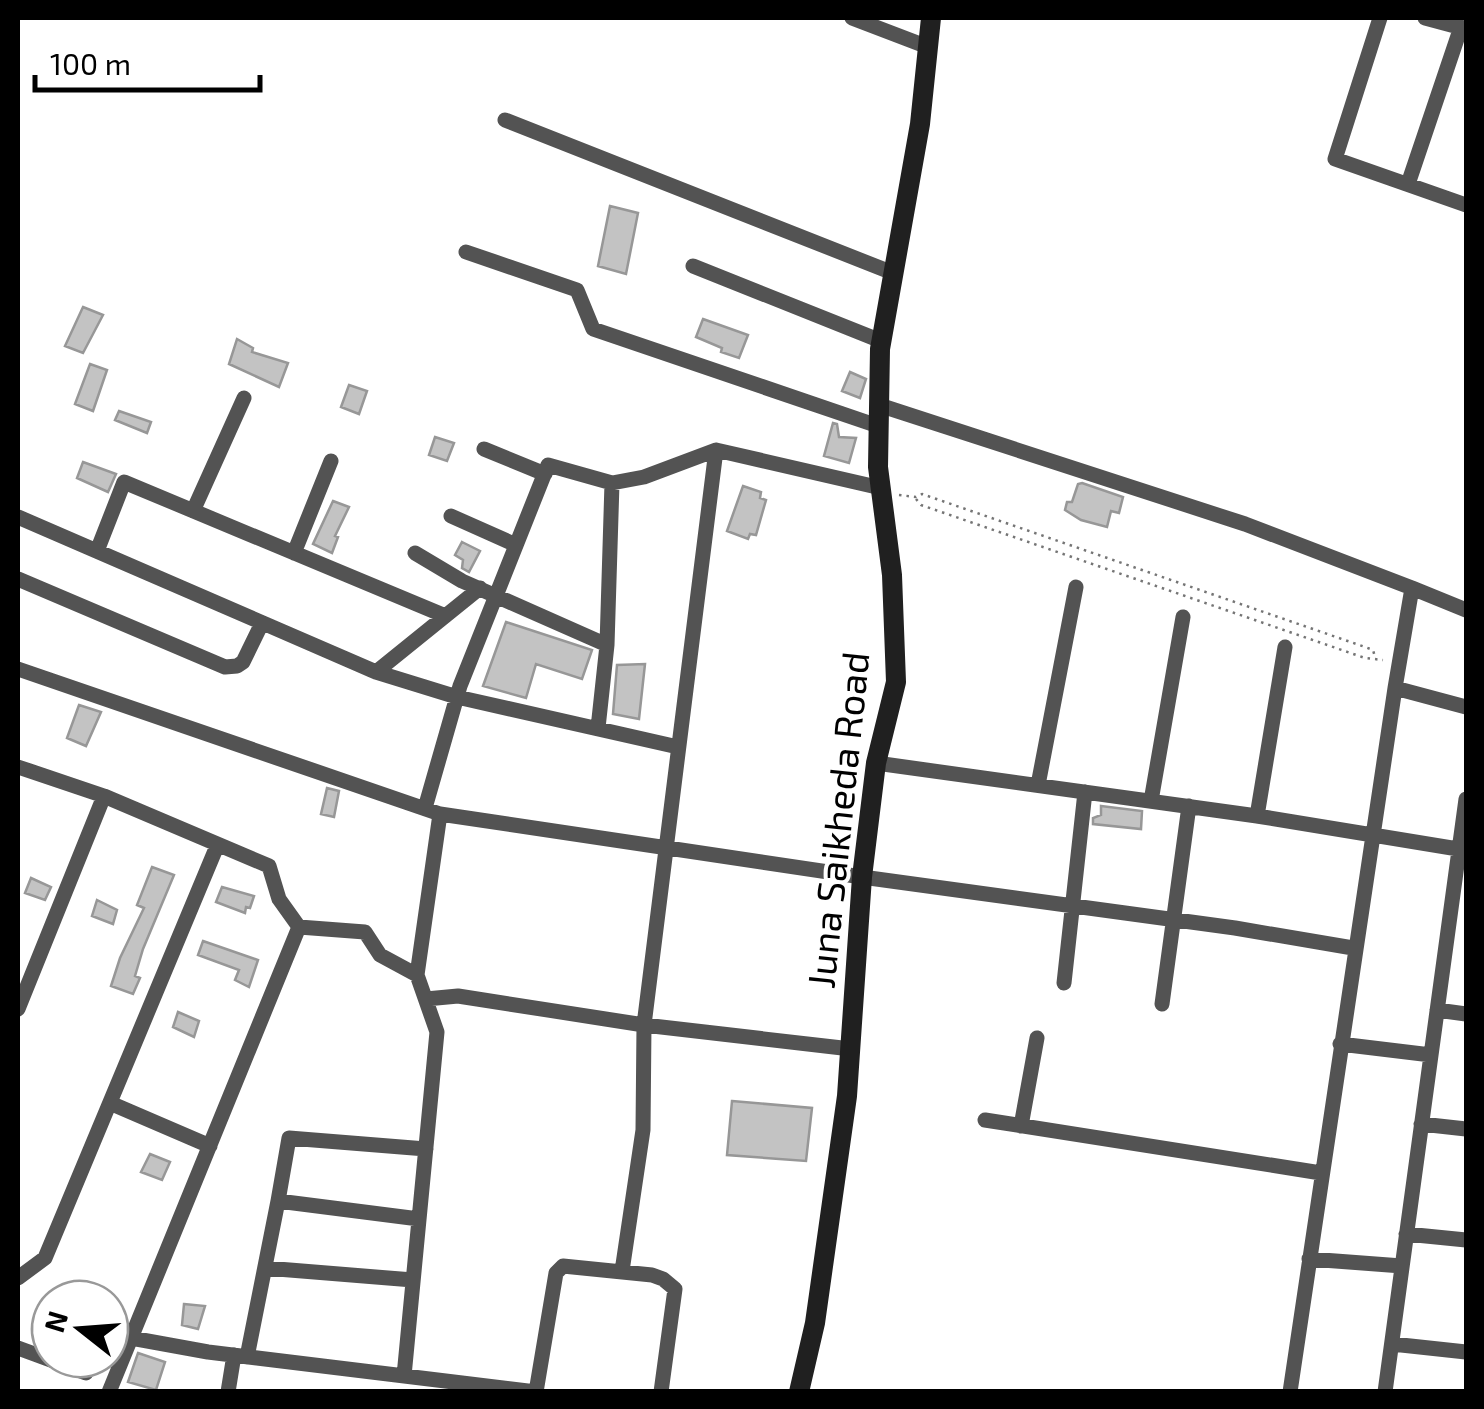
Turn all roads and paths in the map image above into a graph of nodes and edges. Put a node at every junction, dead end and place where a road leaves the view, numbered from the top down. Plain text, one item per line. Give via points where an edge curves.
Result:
1 (852, 18) edge
2 (932, 18) edge
3 (1380, 18) edge
4 (1425, 18) edge
5 (1464, 28) edge
6 (928, 48) junction
7 (505, 120) dead end
8 (1408, 184) junction
9 (1466, 205) edge
10 (466, 252) dead end
11 (693, 266) dead end
12 (893, 273) junction
13 (881, 341) junction
14 (244, 398) dead end
15 (879, 416) junction
16 (484, 450) dead end
17 (716, 450) junction
18 (331, 461) dead end
19 (545, 474) junction
20 (612, 482) junction
21 (881, 490) junction
22 (916, 497) junction
23 (193, 511) junction
24 (451, 516) dead end
25 (18, 517) edge
26 (516, 545) junction
27 (96, 551) junction
28 (294, 554) junction
29 (415, 554) dead end
30 (18, 579) edge
31 (1076, 587) dead end
32 (480, 588) junction
33 (1412, 588) junction
34 (496, 595) junction
35 (1466, 610) edge
36 (443, 616) junction
37 (1183, 617) dead end
38 (262, 623) junction
39 (607, 645) junction
40 (1285, 648) dead end
41 (1375, 657) junction
42 (1398, 664) junction
43 (18, 669) edge
44 (376, 672) junction
45 (1394, 688) junction
46 (456, 697) junction
47 (1466, 707) edge
48 (598, 728) junction
49 (678, 746) junction
50 (876, 763) junction
51 (18, 767) edge
52 (1038, 785) junction
53 (1085, 792) junction
54 (104, 796) junction
55 (1466, 799) edge
56 (1151, 801) junction
57 (1189, 806) junction
58 (433, 811) junction
59 (1257, 816) junction
60 (1372, 836) junction
61 (217, 846) junction
62 (666, 848) junction
63 (1458, 849) junction
64 (862, 877) junction
65 (1459, 897) edge
66 (1072, 906) junction
67 (1173, 920) junction
68 (299, 928) junction
69 (1353, 948) junction
70 (418, 976) junction
71 (1064, 983) dead end
72 (426, 999) junction
73 (1162, 1004) dead end
74 (18, 1009) edge
75 (1437, 1010) junction
76 (1466, 1014) edge
77 (644, 1024) junction
78 (1036, 1038) dead end
79 (1340, 1044) junction
80 (850, 1049) junction
81 (1430, 1054) junction
82 (110, 1103) junction
83 (985, 1120) dead end
84 (1421, 1124) junction
85 (1021, 1126) junction
86 (1466, 1128) edge
87 (210, 1146) junction
88 (426, 1149) junction
89 (1321, 1173) junction
90 (278, 1201) junction
91 (419, 1219) junction
92 (1406, 1234) junction
93 (1466, 1240) edge
94 (1309, 1259) junction
95 (1402, 1266) junction
96 (265, 1268) junction
97 (622, 1271) junction
98 (18, 1278) edge
99 (413, 1280) junction
100 (131, 1338) junction
101 (1392, 1344) junction
102 (1466, 1352) edge
103 (241, 1356) junction
104 (404, 1376) junction
105 (109, 1392) edge
106 (228, 1392) edge
107 (661, 1392) edge
108 (799, 1392) edge
109 (1290, 1392) edge
110 (1385, 1392) edge

1 - 6 street
2 - 6 main road, Juna Saikheda Road
3 - 8 street via 1335,159
4 - 5 street
5 - 8 street
6 - 12 main road, Juna Saikheda Road
7 - 12 street
8 - 9 street
10 - 15 street via 576,290 593,329
11 - 13 street
12 - 13 main road, Juna Saikheda Road
13 - 15 main road, Juna Saikheda Road
14 - 23 street
15 - 21 main road, Juna Saikheda Road
15 - 33 street via 1246,524
16 - 19 street
17 - 20 street
17 - 21 street
17 - 49 street
18 - 28 street
19 - 20 street via 548,465
19 - 26 street
20 - 39 street
21 - 22 path
21 - 50 main road, Juna Saikheda Road via 896,682
22 - 41 path via 940,512
22 - 41 path via 1373,650
23 - 27 street via 124,482
23 - 28 street
24 - 26 street
25 - 27 street
26 - 34 street
27 - 38 street
28 - 36 street
29 - 32 street
30 - 38 street via 225,667 242,662
31 - 52 street
32 - 34 street
32 - 36 street
33 - 35 street
33 - 42 street
34 - 39 street
34 - 46 street
36 - 44 street
37 - 56 street
38 - 44 street
39 - 48 street
40 - 59 street
41 - 42 path
42 - 45 street
43 - 58 street
44 - 46 street
45 - 47 street
45 - 60 street
46 - 48 street
46 - 58 street
48 - 49 street
49 - 62 street
50 - 52 street
50 - 64 main road, Juna Saikheda Road
51 - 54 street
52 - 53 street
53 - 56 street
53 - 66 street
54 - 61 street
54 - 74 street
55 - 63 street
56 - 57 street
57 - 59 street
57 - 67 street
58 - 62 street
58 - 70 street
59 - 60 street
60 - 63 street
60 - 69 street
61 - 68 street via 270,866 279,899
61 - 82 street
62 - 64 street
62 - 77 street
63 - 65 street
64 - 66 street
64 - 80 main road, Juna Saikheda Road
65 - 75 street
66 - 67 street
66 - 71 street
67 - 69 street
67 - 73 street
68 - 70 street via 366,932 380,954
68 - 87 street
69 - 79 street
70 - 72 street
72 - 77 street via 458,996
72 - 88 street via 437,1032
75 - 76 street
75 - 81 street
77 - 80 street
77 - 97 street via 644,1130
78 - 85 street
79 - 81 street
79 - 89 street
80 - 108 main road, Juna Saikheda Road
81 - 84 street
82 - 87 street
82 - 98 street via 45,1258
83 - 85 street
84 - 86 street
84 - 92 street
85 - 89 street
87 - 100 street
88 - 90 street via 289,1138
88 - 91 street
89 - 94 street
90 - 91 street
90 - 96 street
91 - 99 street
92 - 93 street
92 - 95 street
94 - 95 street
94 - 109 street
95 - 101 street
96 - 99 street
96 - 103 street
97 - 104 street via 564,1266 556,1273 536,1392
97 - 107 street via 663,1278 675,1289
99 - 104 street
100 - 103 street
100 - 105 street
101 - 102 street
101 - 110 street
103 - 104 street
103 - 106 street

